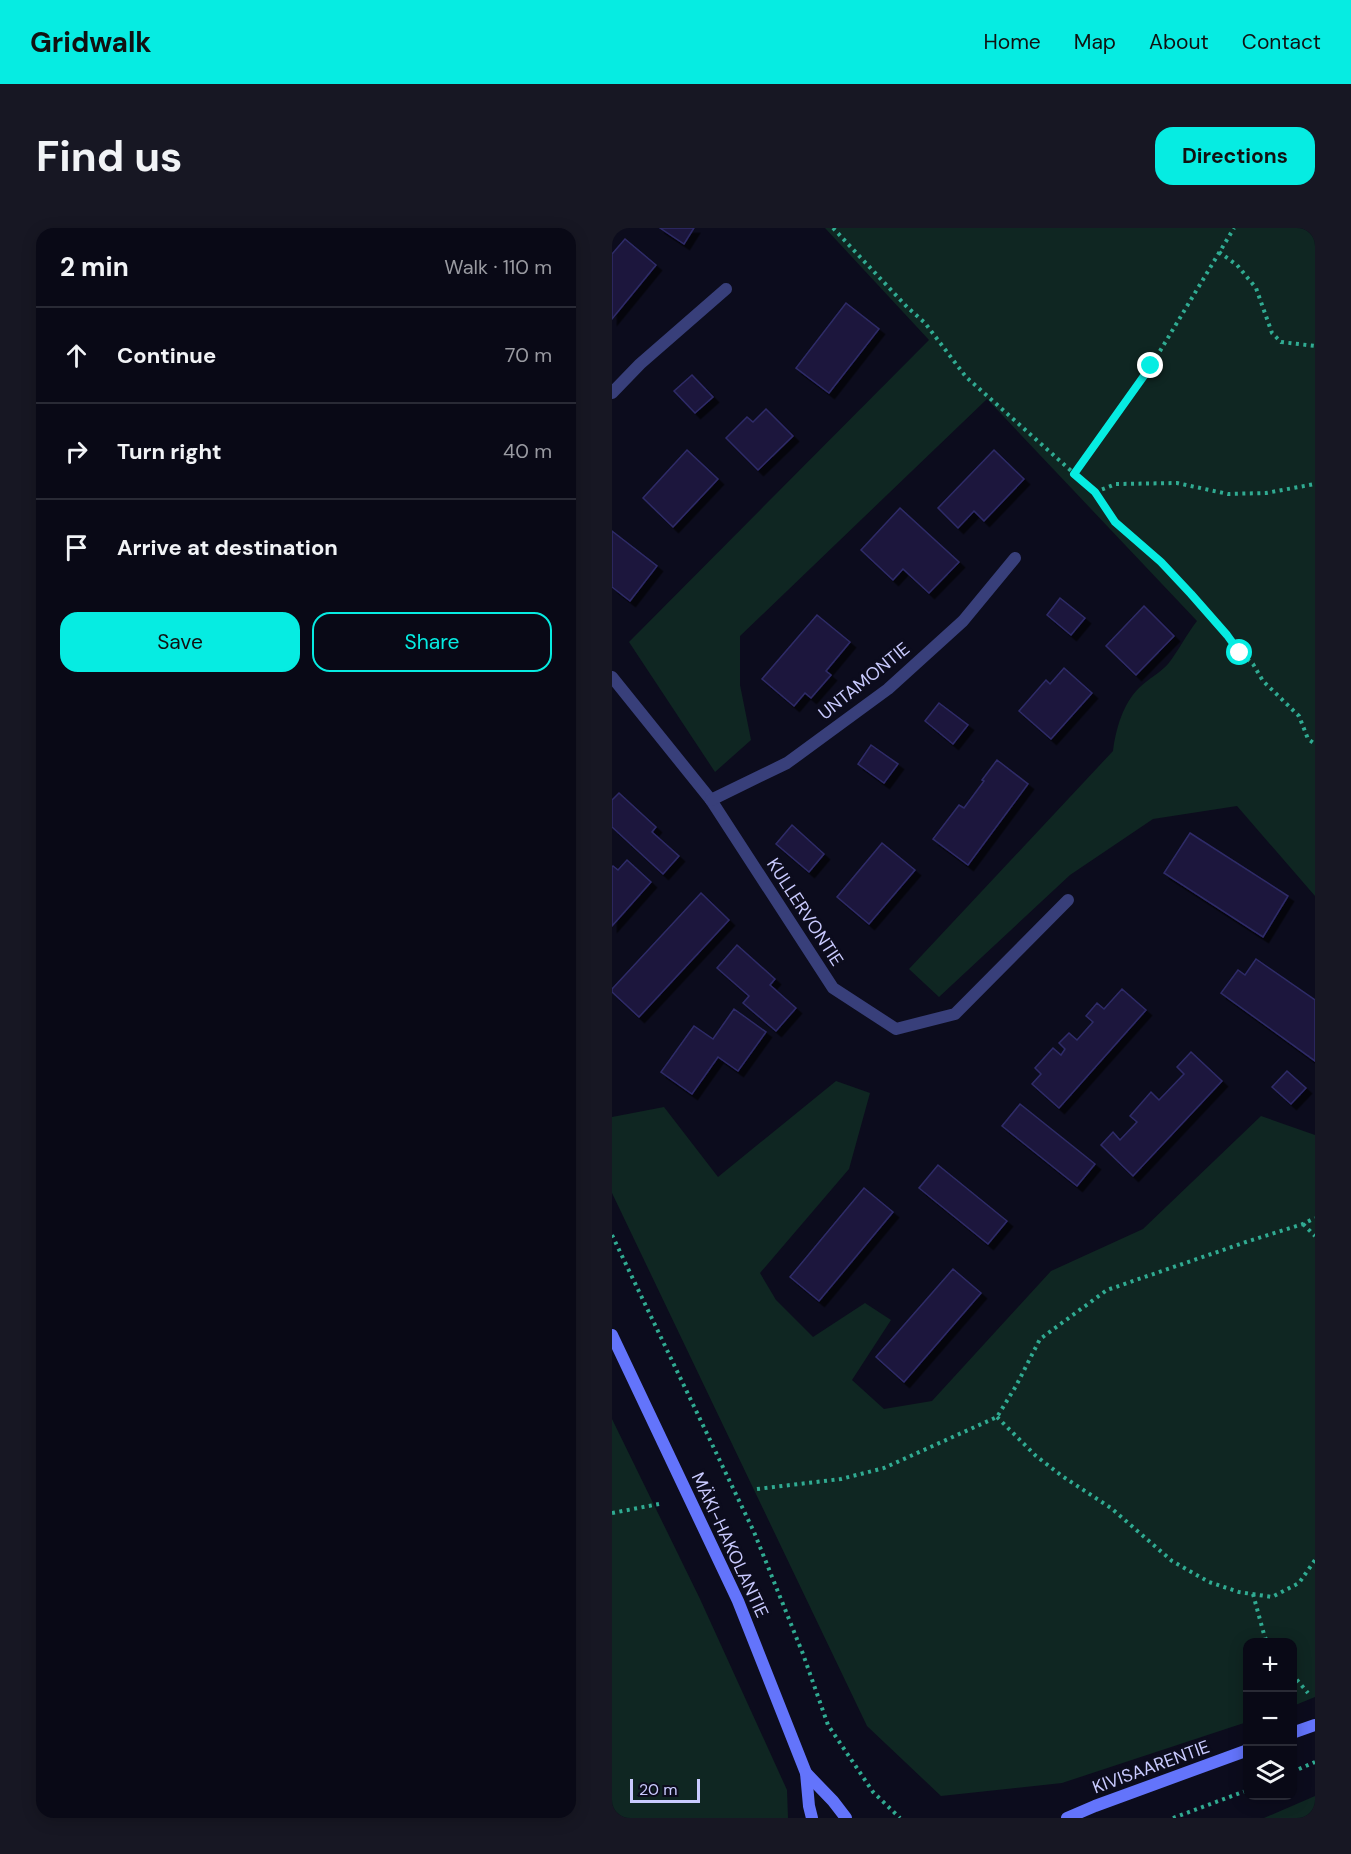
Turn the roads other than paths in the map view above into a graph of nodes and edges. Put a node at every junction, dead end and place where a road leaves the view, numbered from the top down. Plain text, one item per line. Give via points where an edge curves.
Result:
1 (726, 289) dead end
2 (612, 393) edge
3 (1015, 558) dead end
4 (612, 677) edge
5 (711, 800) junction
6 (1068, 900) dead end
7 (612, 1335) edge
8 (1315, 1725) edge
9 (1297, 1732) edge
10 (1243, 1752) edge
11 (806, 1773) junction
12 (812, 1818) edge
13 (846, 1818) edge
14 (1067, 1818) edge

1 - 2 street
3 - 5 street, UNTAMONTIE via 963,621 888,689 787,763
4 - 5 street, KULLERVONTIE
5 - 6 street, KULLERVONTIE via 833,988 896,1029 955,1014
7 - 11 street, MÄKI-HAKOLANTIE via 738,1601
8 - 9 street
10 - 14 street, KIVISAARENTIE
11 - 12 street, MÄKI-HAKOLANTIE
11 - 13 street, MÄKI-HAKOLANTIE

